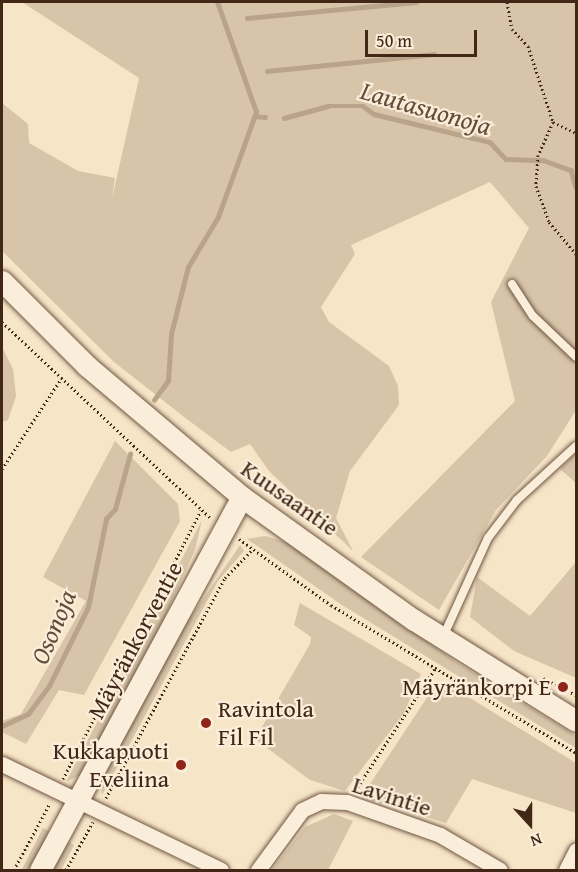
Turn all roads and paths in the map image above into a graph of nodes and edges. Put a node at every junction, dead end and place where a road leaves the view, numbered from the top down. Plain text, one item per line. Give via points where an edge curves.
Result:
1 (507, 2) edge
2 (553, 122) junction
3 (576, 133) edge
4 (576, 254) edge
5 (2, 281) edge
6 (512, 284) dead end
7 (2, 322) edge
8 (576, 357) edge
9 (61, 379) junction
10 (576, 446) edge
11 (2, 469) edge
12 (242, 497) junction
13 (201, 510) junction
14 (208, 516) dead end
15 (242, 542) dead end
16 (253, 549) junction
17 (442, 638) junction
18 (436, 667) junction
19 (576, 721) edge
20 (576, 753) edge
21 (2, 764) edge
22 (63, 779) dead end
23 (52, 798) dead end
24 (79, 798) junction
25 (105, 800) dead end
26 (347, 802) junction
27 (96, 816) dead end
28 (576, 850) edge
29 (14, 870) edge
30 (40, 870) edge
31 (66, 870) edge
32 (221, 870) edge
33 (258, 870) edge
34 (500, 870) edge
35 (566, 870) edge

1 - 2 path via 512,29 528,46
2 - 3 path
2 - 4 path via 536,167 543,209
5 - 12 main road, Kuusaantie via 87,366
6 - 8 lane via 533,316
7 - 9 path
9 - 11 path via 8,467
9 - 13 path
10 - 17 lane via 517,500 488,538
12 - 17 main road, Kuusaantie
12 - 24 main road, Mäyränkorventie
13 - 14 path
13 - 22 path
15 - 16 path
16 - 18 path via 331,604
16 - 25 path via 225,578
17 - 19 main road, Kuusaantie
18 - 20 path
18 - 26 path
21 - 24 street
23 - 29 path
24 - 30 main road, Mäyränkorventie
24 - 32 street
26 - 33 street, Lavintie via 321,801 302,810
26 - 34 street, Lavintie via 440,835
27 - 31 path
28 - 35 street

